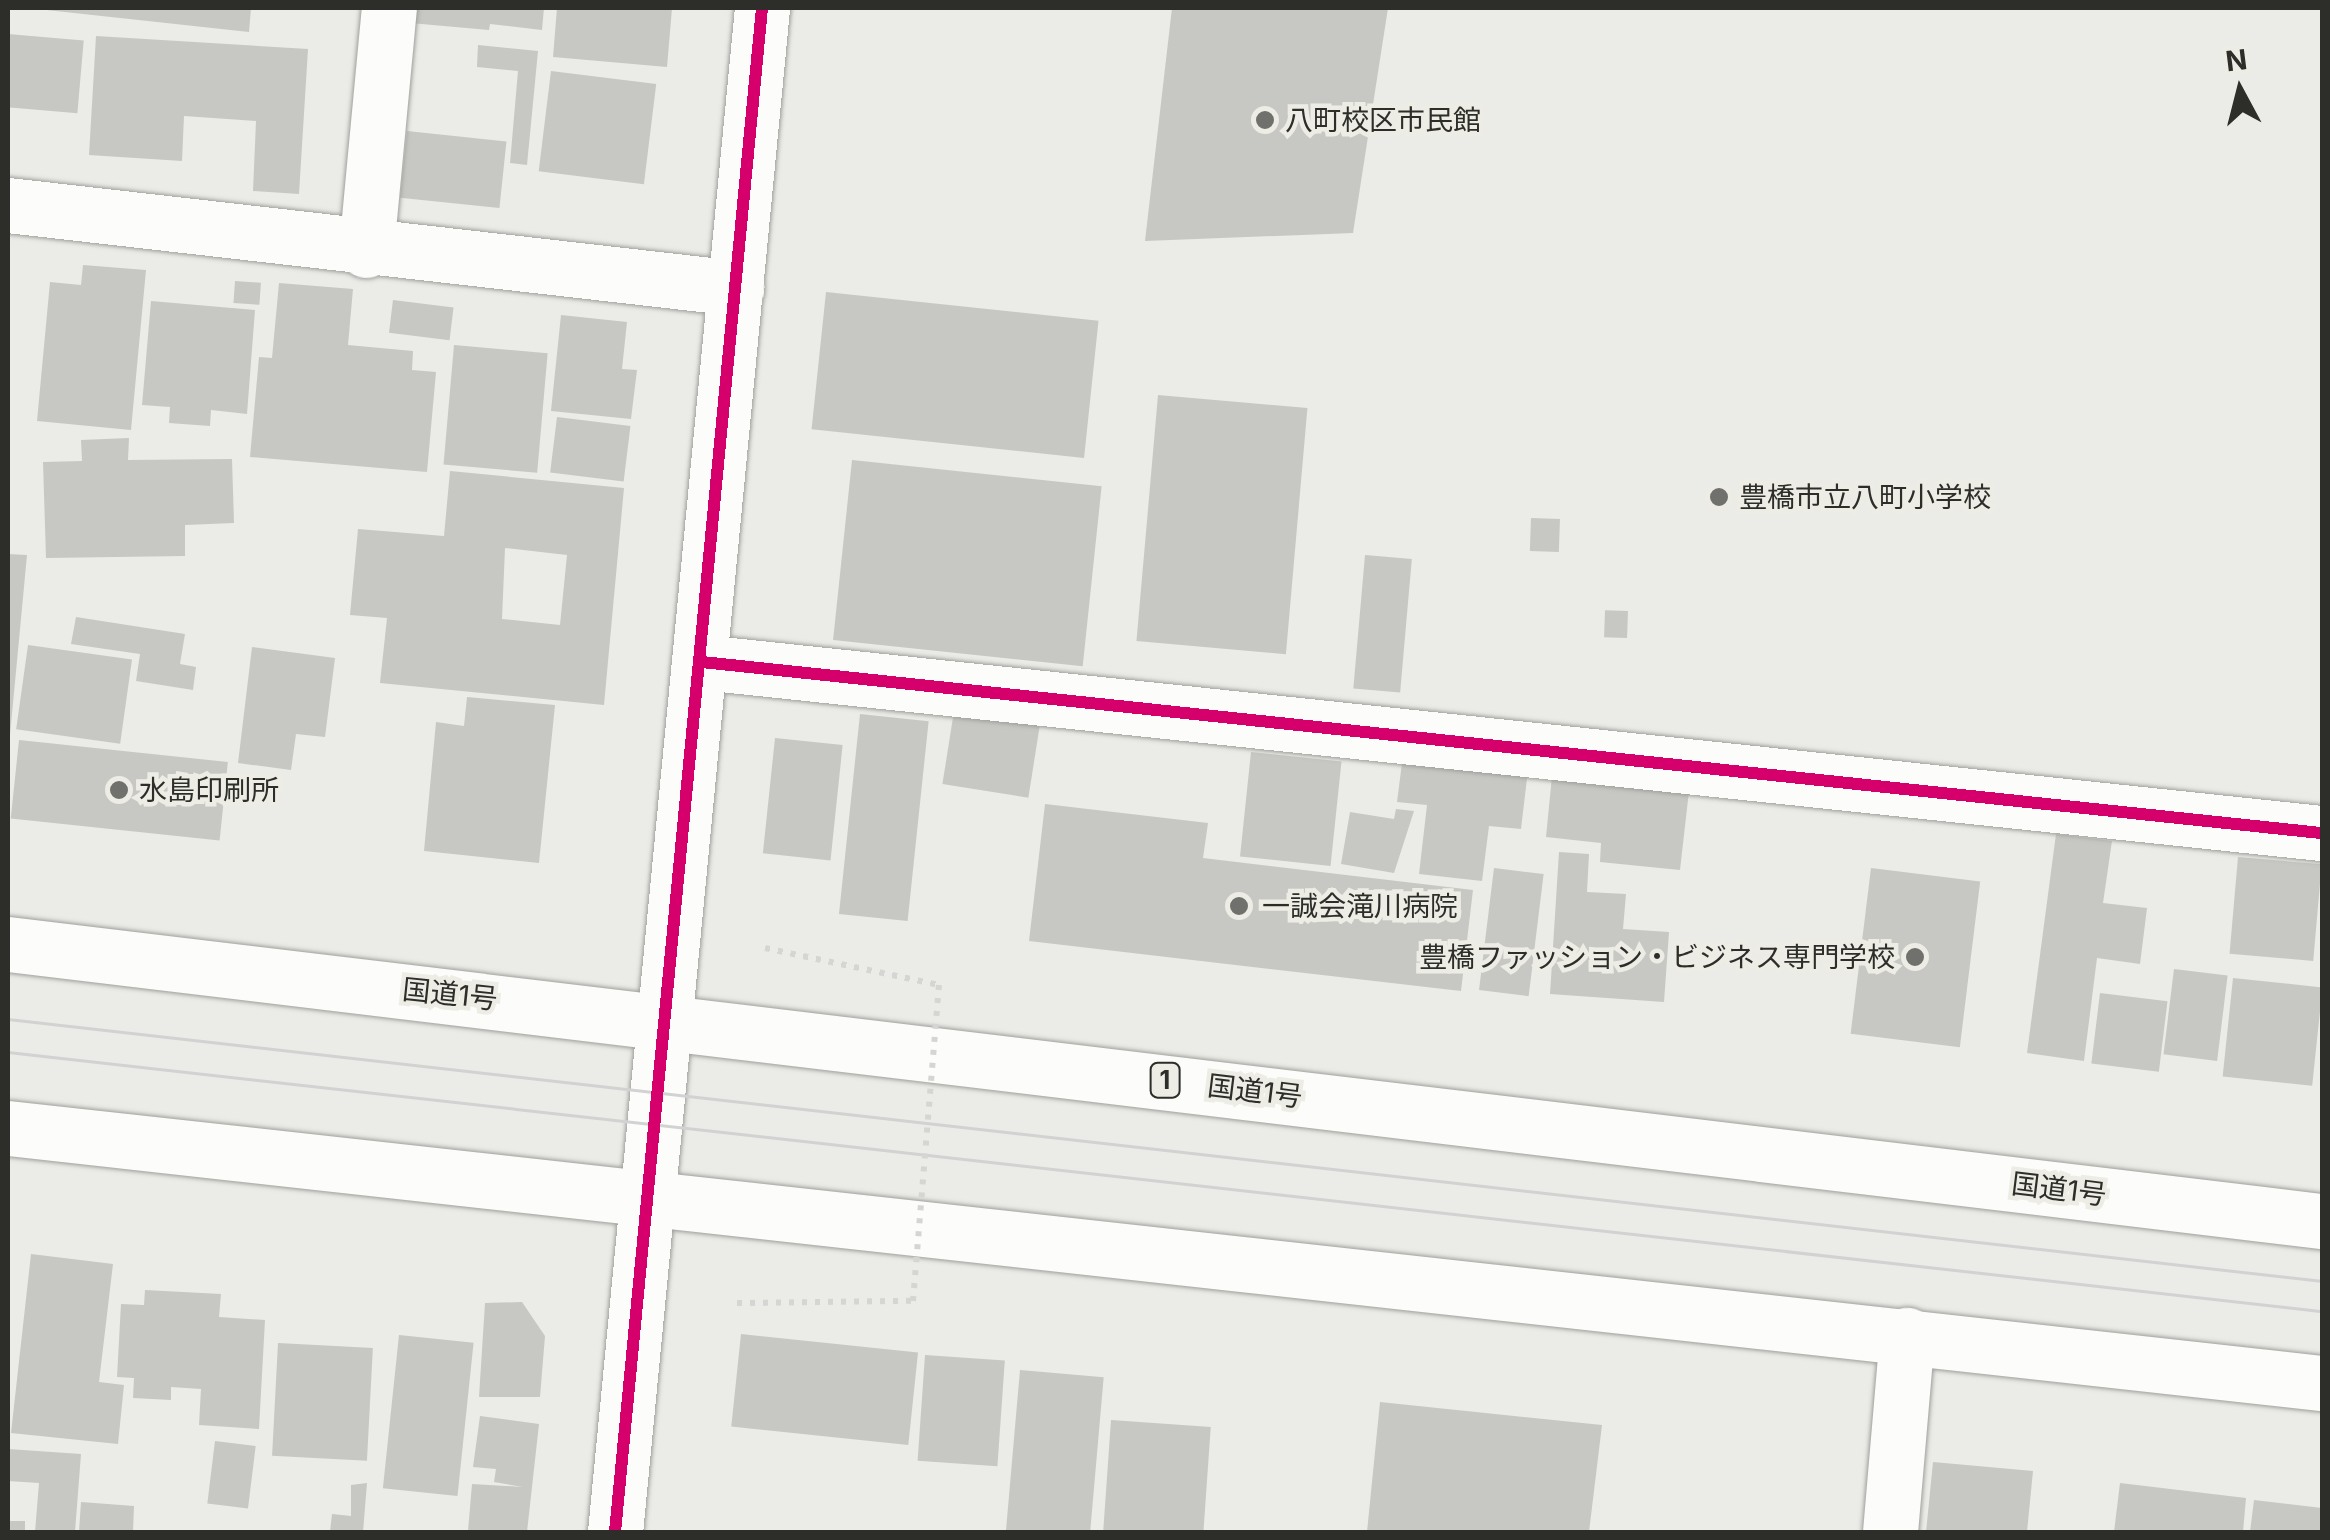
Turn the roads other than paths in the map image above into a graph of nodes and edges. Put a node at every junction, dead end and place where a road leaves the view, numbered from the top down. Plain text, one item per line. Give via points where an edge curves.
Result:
1 (389, 8) edge
2 (762, 8) edge
3 (8, 205) edge
4 (366, 250) junction
5 (736, 288) junction
6 (702, 662) junction
7 (2322, 833) edge
8 (8, 944) edge
9 (668, 1019) junction
10 (8, 1128) edge
11 (652, 1195) junction
12 (2322, 1221) edge
13 (1907, 1335) junction
14 (2322, 1384) edge
15 (615, 1532) edge
16 (1890, 1532) edge

1 - 4 main road
2 - 5 main road
3 - 4 main road
4 - 5 main road
5 - 6 main road
6 - 7 main road
6 - 9 main road
8 - 9 main road, 国道1号 / 1
9 - 11 main road
9 - 12 main road, 国道1号 / 1
10 - 11 main road
11 - 13 main road
11 - 15 main road
13 - 14 main road
13 - 16 main road

